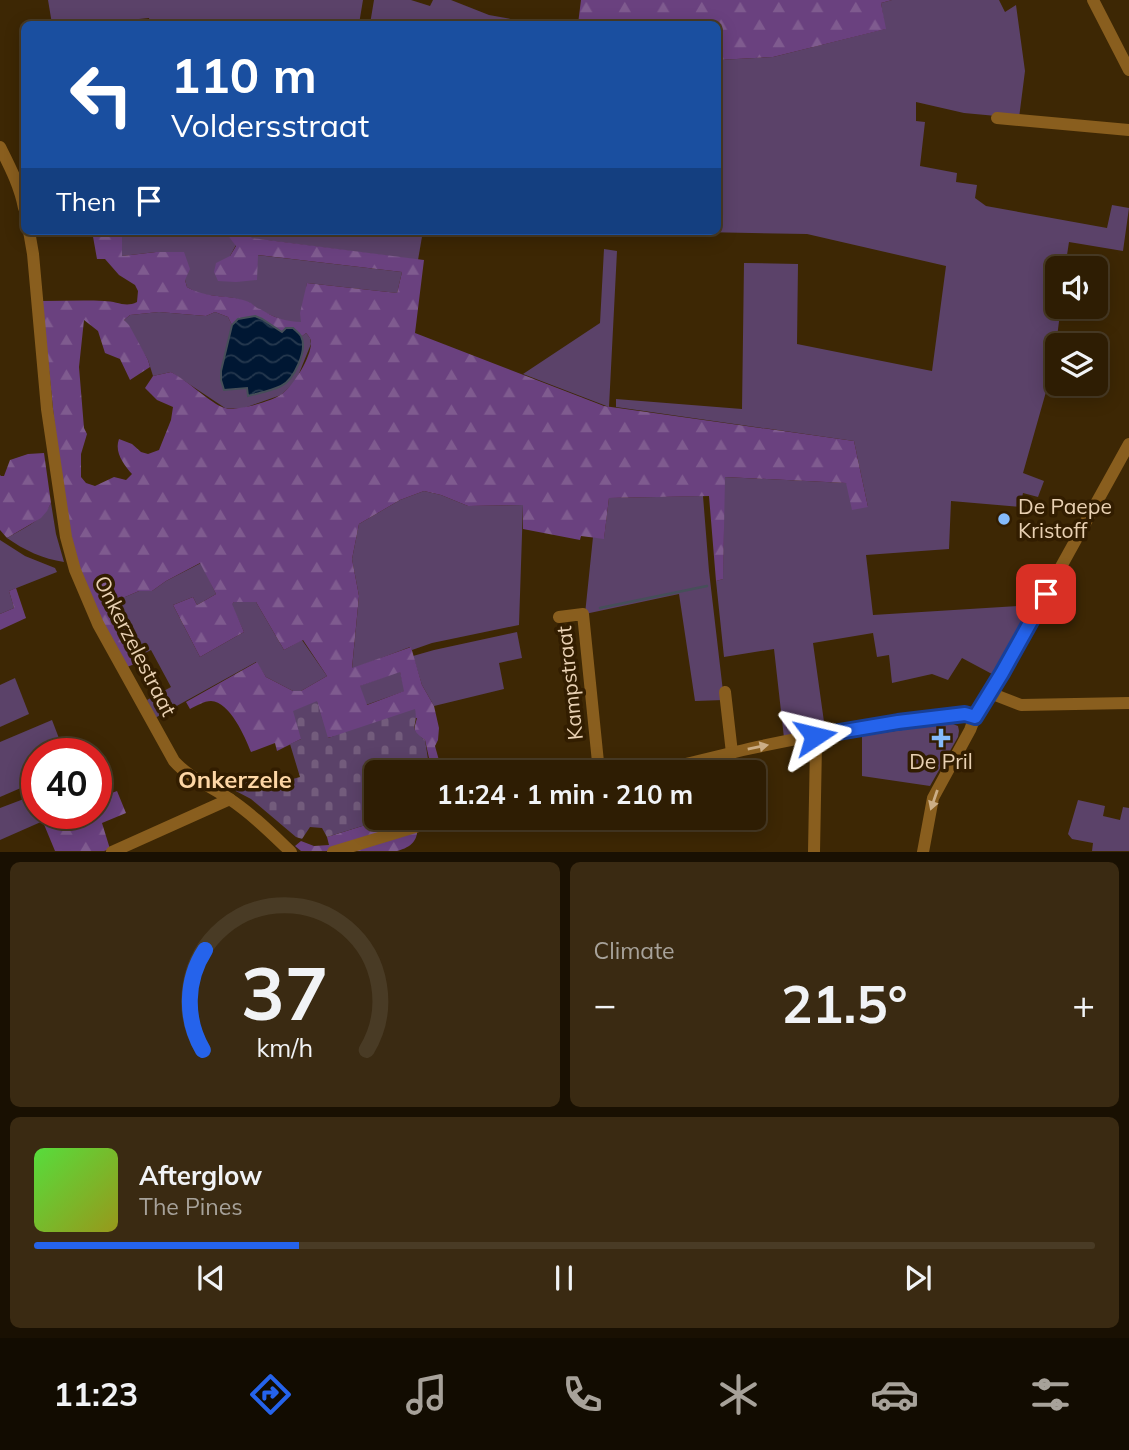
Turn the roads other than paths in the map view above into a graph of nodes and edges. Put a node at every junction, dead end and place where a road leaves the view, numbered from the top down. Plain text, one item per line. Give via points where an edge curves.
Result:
1 (1093, 0) edge
2 (1129, 70) edge
3 (997, 118) dead end
4 (1129, 130) edge
5 (0, 147) edge
6 (21, 193) edge
7 (30, 235) edge
8 (1129, 444) edge
9 (559, 617) dead end
10 (725, 692) dead end
11 (990, 693) junction
12 (1129, 703) edge
13 (975, 717) junction
14 (815, 736) junction
15 (732, 753) junction
16 (598, 760) edge
17 (703, 760) edge
18 (230, 799) junction
19 (406, 830) edge
20 (112, 852) edge
21 (292, 852) edge
22 (333, 852) edge
23 (814, 852) edge
24 (923, 852) edge

1 - 2 street
3 - 4 street
5 - 6 street
7 - 18 street, Onkerzelestraat via 53,457 75,570 98,624 174,761
8 - 11 street
9 - 16 street, Kampstraat via 583,614
10 - 15 street
11 - 12 street via 1021,705
11 - 13 street
13 - 14 street via 965,714
13 -> 24 street via 933,798
15 -> 14 street
14 - 23 street
15 - 17 street
18 - 20 street
18 - 21 street, Onkerzelestraat
19 - 22 street

